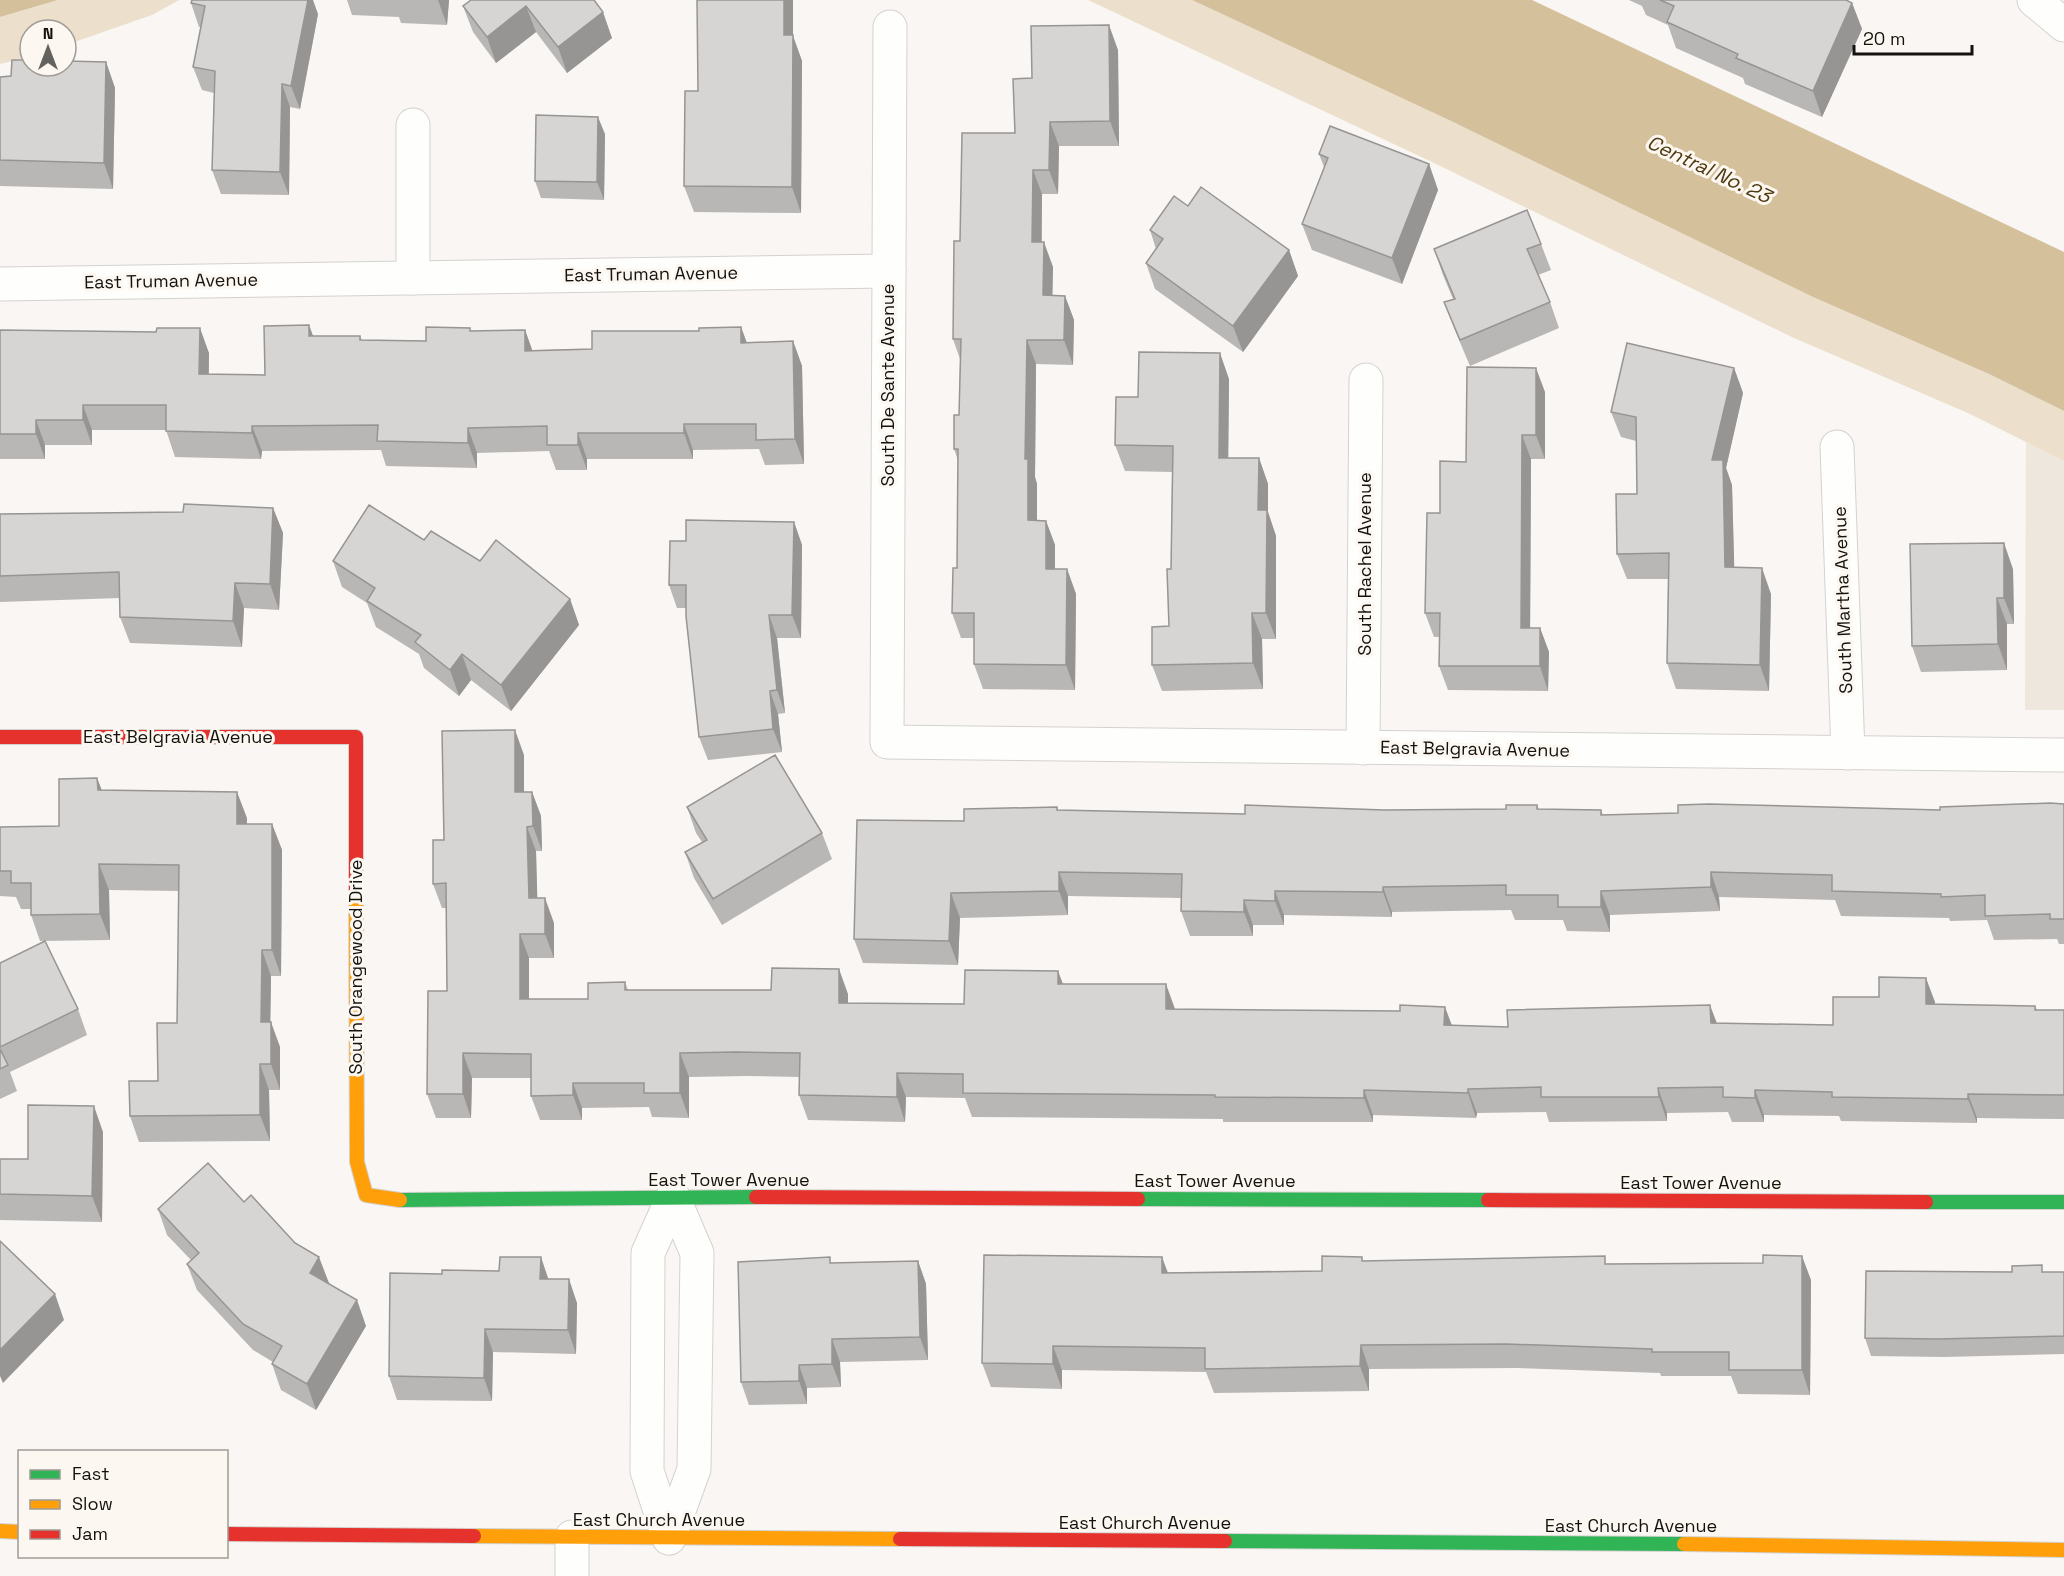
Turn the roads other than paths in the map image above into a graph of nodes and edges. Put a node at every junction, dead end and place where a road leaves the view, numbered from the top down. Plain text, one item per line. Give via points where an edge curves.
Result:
1 (2034, 0) edge
2 (2064, 25) edge
3 (890, 27) dead end
4 (413, 125) dead end
5 (888, 271) junction
6 (413, 278) junction
7 (0, 284) edge
8 (1366, 380) dead end
9 (1837, 447) dead end
10 (0, 737) edge
11 (356, 737) joint
12 (887, 742) joint
13 (1363, 748) junction
14 (1848, 753) junction
15 (2064, 755) edge
16 (366, 1195) joint
17 (673, 1197) junction
18 (2064, 1202) edge
19 (0, 1531) edge
20 (18, 1532) edge
21 (228, 1534) edge
22 (572, 1537) junction
23 (669, 1538) junction
24 (2064, 1550) edge
25 (572, 1576) edge

1 - 2 street
3 - 5 street, South De Sante Avenue
4 - 6 street
5 - 6 street, East Truman Avenue
5 - 12 street, South De Sante Avenue
6 - 7 street, East Truman Avenue
8 - 13 street, South Rachel Avenue
9 - 14 street, South Martha Avenue
10 - 11 street, East Belgravia Avenue
11 - 16 street, South Orangewood Drive via 357,1162
12 - 13 street, East Belgravia Avenue
13 - 14 street, East Belgravia Avenue
14 - 15 street, East Belgravia Avenue
16 - 17 street, East Tower Avenue via 403,1200
17 - 18 street, East Tower Avenue
17 - 23 street via 648,1252 647,1471
17 - 23 street via 698,1253 694,1470
19 - 20 street
21 - 22 street, East Church Avenue
22 - 23 street, East Church Avenue
22 - 25 street
23 - 24 street, East Church Avenue via 1848,1545

